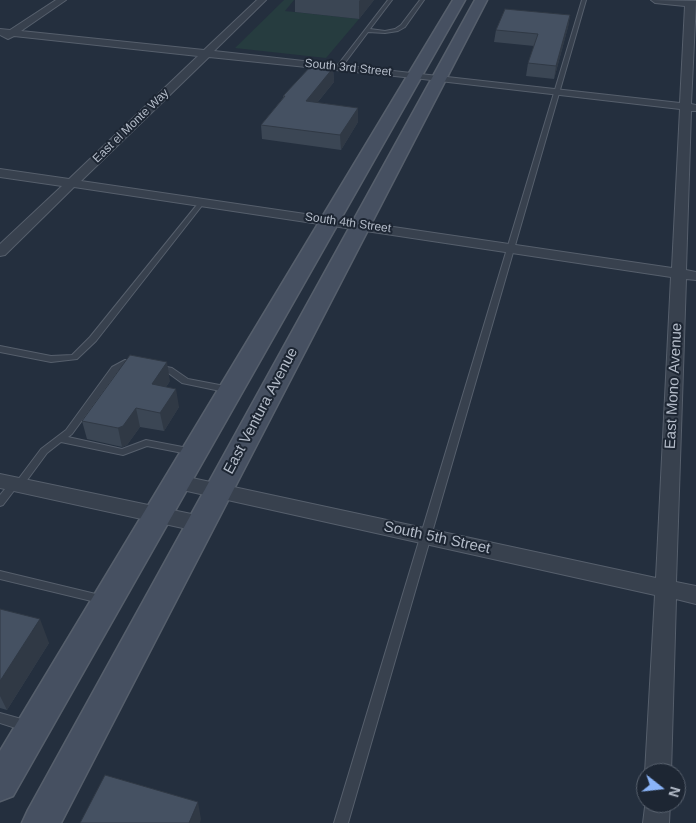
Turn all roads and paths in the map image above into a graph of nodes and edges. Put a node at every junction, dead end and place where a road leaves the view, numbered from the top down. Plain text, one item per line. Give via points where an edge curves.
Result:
1 (62, 0) edge
2 (262, 0) edge
3 (390, 0) edge
4 (422, 0) edge
5 (459, 0) edge
6 (481, 0) edge
7 (584, 0) edge
8 (655, 0) edge
9 (692, 2) edge
10 (367, 30) junction
11 (0, 32) edge
12 (12, 33) junction
13 (0, 41) edge
14 (207, 53) junction
15 (338, 67) junction
16 (414, 75) junction
17 (439, 78) junction
18 (556, 91) junction
19 (691, 107) edge
20 (0, 173) edge
21 (71, 184) junction
22 (202, 202) junction
23 (329, 220) junction
24 (360, 224) junction
25 (511, 248) junction
26 (0, 252) edge
27 (679, 273) junction
28 (696, 276) edge
29 (0, 349) edge
30 (230, 390) junction
31 (60, 439) junction
32 (195, 452) junction
33 (178, 482) junction
34 (11, 483) edge
35 (219, 491) junction
36 (0, 502) edge
37 (158, 515) junction
38 (201, 524) junction
39 (425, 535) junction
40 (0, 575) edge
41 (664, 588) junction
42 (696, 595) edge
43 (108, 601) junction
44 (0, 718) edge
45 (34, 727) junction
46 (658, 763) edge
47 (0, 784) edge
48 (40, 823) edge
49 (341, 823) edge

1 - 12 street
2 - 14 street, East el Monte Way
3 - 10 lane
4 - 10 lane via 403,26 396,30
5 - 16 main road
6 - 17 main road, East Ventura Avenue
7 - 18 lane
8 - 9 street
9 - 19 street, East Mono Avenue
10 - 15 lane
11 - 12 street, South 3rd Street
12 - 13 street
12 - 14 street, South 3rd Street
14 - 15 street, South 3rd Street
14 - 21 street, East el Monte Way
15 - 16 street, South 3rd Street
16 - 17 street, South 3rd Street
16 - 23 main road
17 - 18 street, South 3rd Street
17 - 24 main road, East Ventura Avenue
18 - 19 street, South 3rd Street
18 - 25 lane
19 - 27 street, East Mono Avenue
20 - 21 street, South 4th Street
21 - 22 street, South 4th Street
21 - 26 street, East el Monte Way
22 - 23 street, South 4th Street
22 - 29 lane via 94,339 74,357 51,359
23 - 24 street, South 4th Street
23 - 30 main road
24 - 25 street, South 4th Street
24 - 35 main road, East Ventura Avenue
25 - 27 street, South 4th Street
25 - 39 lane
27 - 28 street, South 4th Street
27 - 41 street, East Mono Avenue
30 - 31 lane via 185,381 169,370 125,362 115,369 69,432
30 - 32 main road
31 - 32 lane via 123,452 146,442
31 - 34 lane
32 - 33 main road
33 - 35 street, South 5th Street
33 - 37 main road
34 - 36 lane
34 - 37 street
35 - 38 main road, East Ventura Avenue
35 - 39 street, South 5th Street
37 - 38 street
37 - 43 main road
38 - 48 main road, East Ventura Avenue
39 - 41 street, South 5th Street
39 - 49 lane
40 - 43 lane
41 - 42 street, South 5th Street
41 - 46 street, East Mono Avenue
43 - 45 main road
44 - 45 lane
45 - 47 main road

